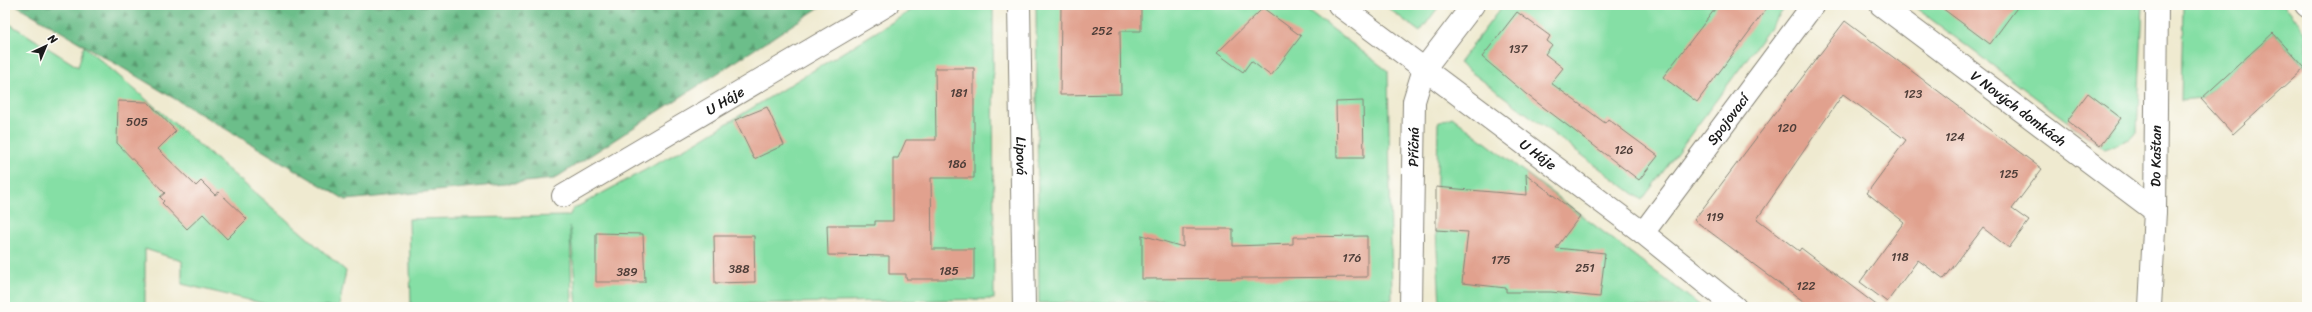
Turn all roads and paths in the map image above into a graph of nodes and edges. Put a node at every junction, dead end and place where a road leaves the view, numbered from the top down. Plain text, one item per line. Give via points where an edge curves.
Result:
1 (887, 5) edge
2 (1019, 5) edge
3 (1339, 5) edge
4 (1473, 5) edge
5 (1813, 5) edge
6 (1881, 5) edge
7 (2157, 5) edge
8 (1424, 69) junction
9 (563, 196) dead end
10 (2155, 211) junction
11 (1644, 233) junction
12 (1024, 307) edge
13 (1411, 307) edge
14 (1735, 307) edge
15 (2150, 307) edge

1 - 9 street, U Háje
2 - 12 street, Lipová
3 - 8 street, U Háje
4 - 8 street, Příčná
5 - 11 street, Spojovací
6 - 10 street, V Nových domkách
7 - 10 street, Do Kaštan
8 - 11 street, U Háje
8 - 13 street, Příčná via 1414,101
10 - 15 street, Do Kaštan
11 - 14 street, U Háje

